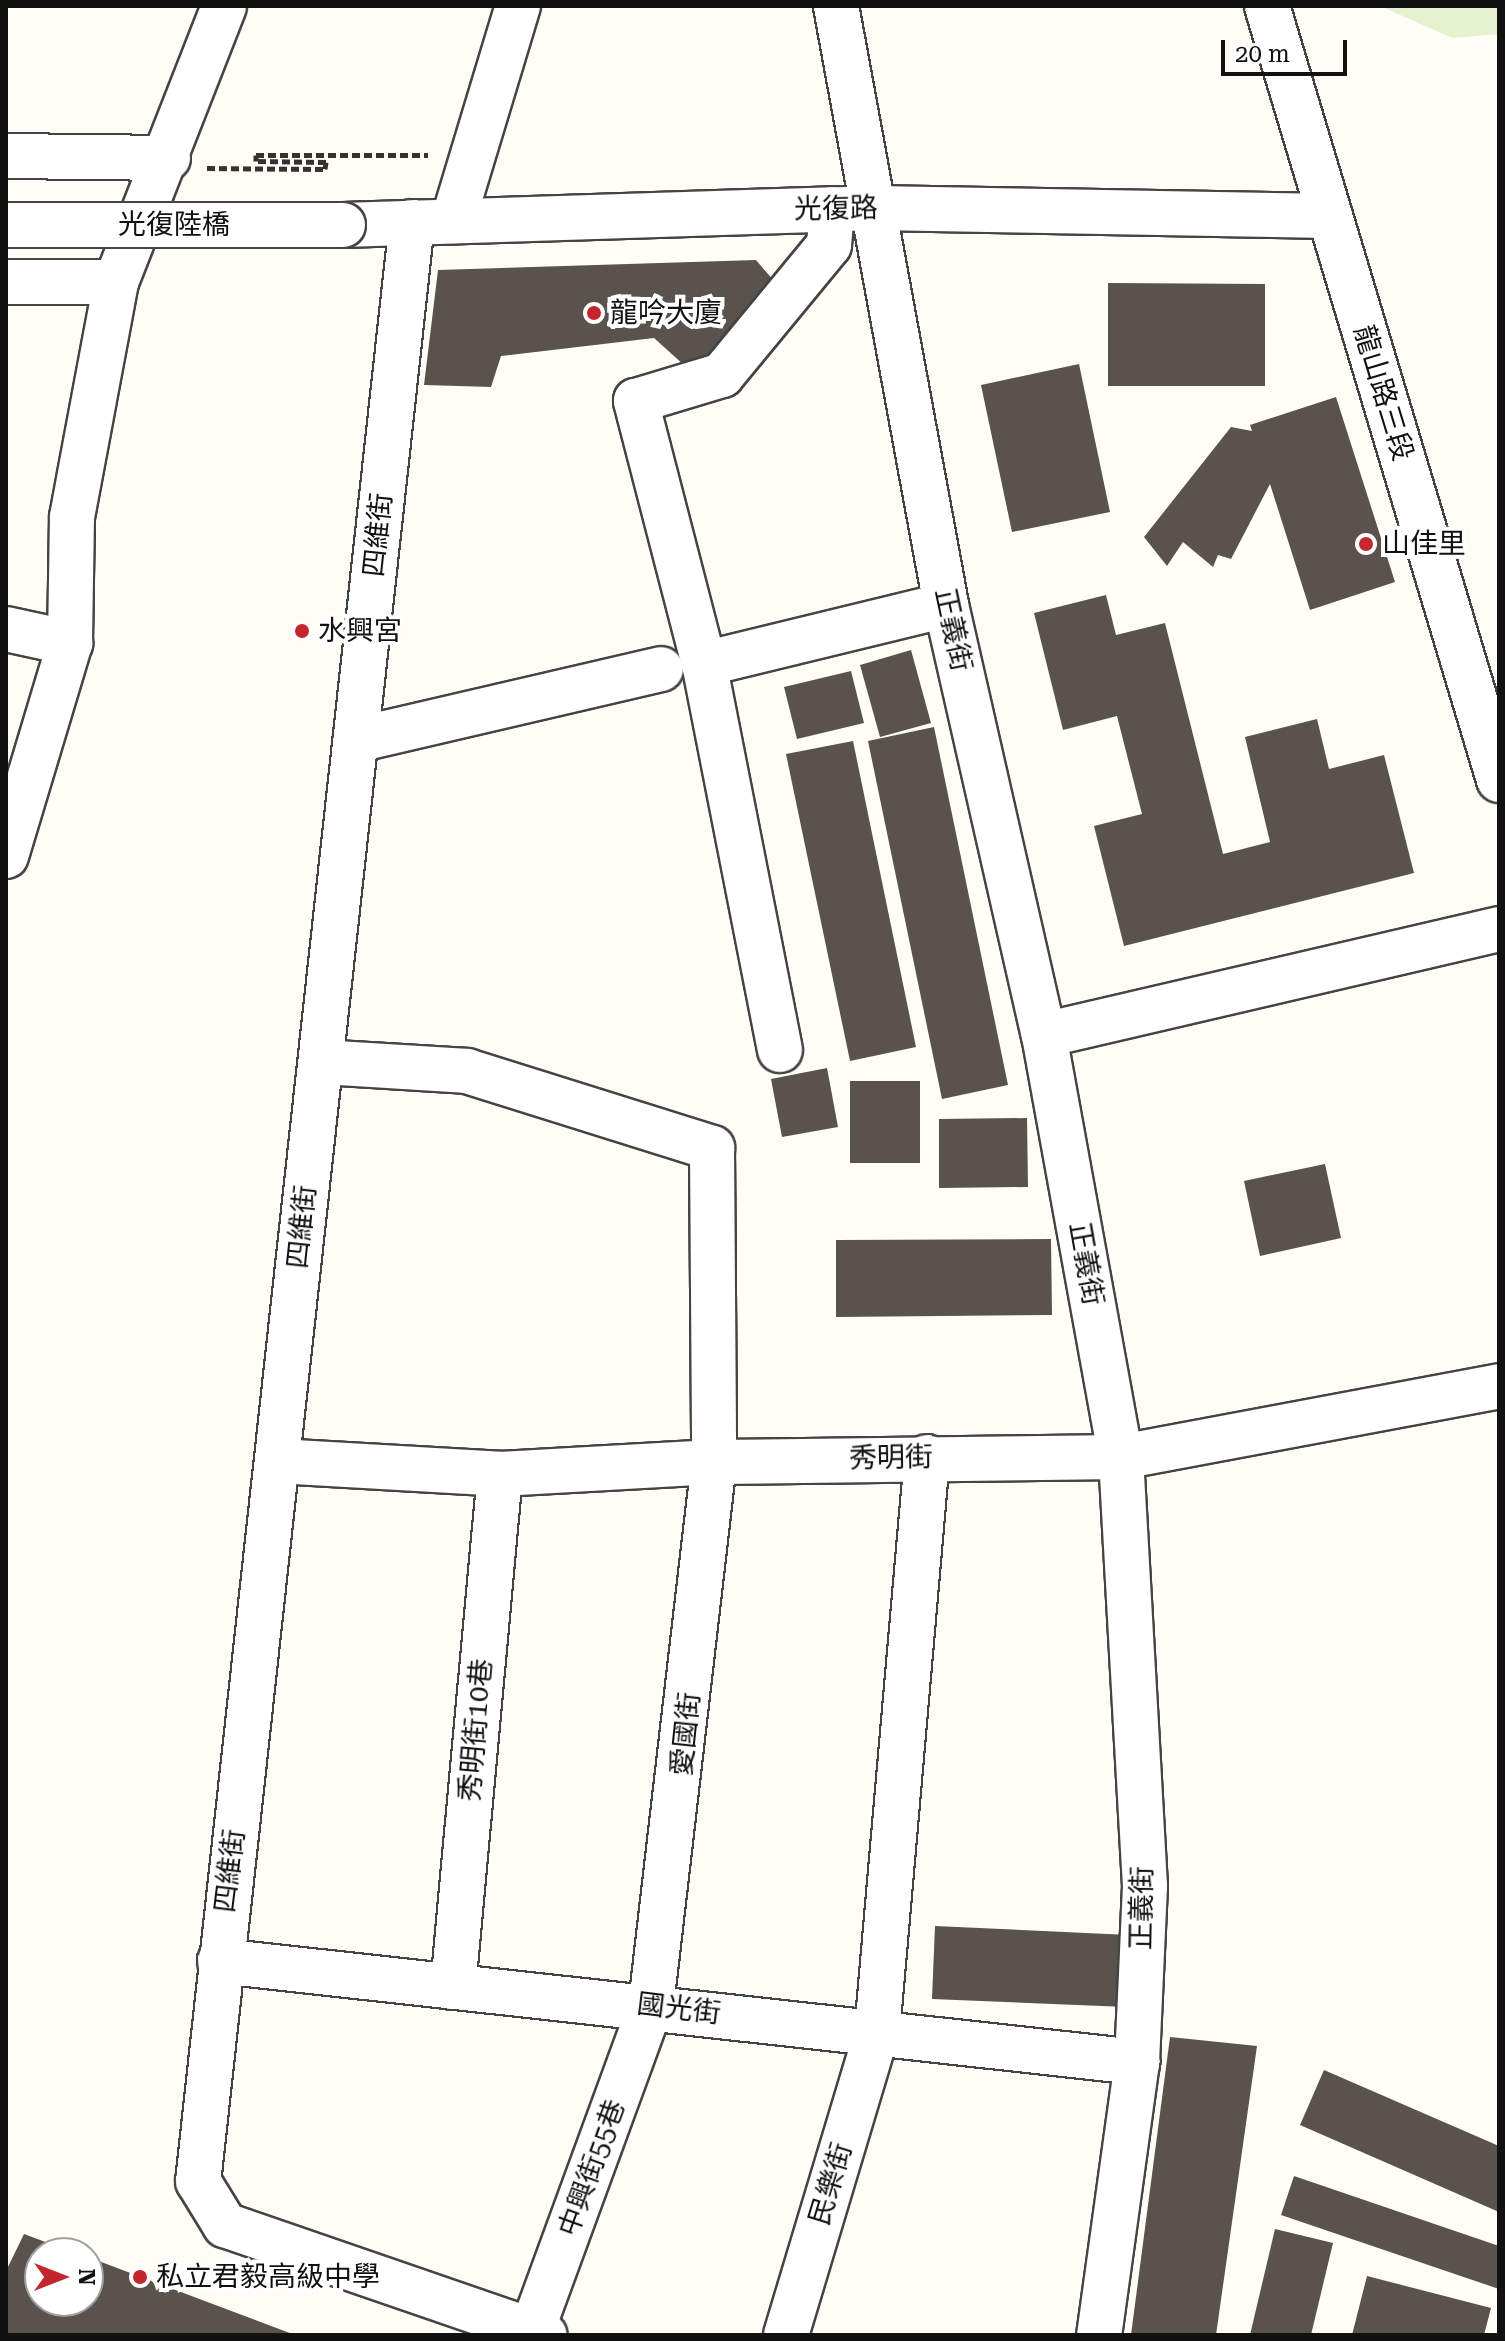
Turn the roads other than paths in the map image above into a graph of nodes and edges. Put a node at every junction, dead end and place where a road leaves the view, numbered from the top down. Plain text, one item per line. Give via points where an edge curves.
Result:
1 (224, 6) edge
2 (518, 6) edge
3 (836, 6) edge
4 (1267, 6) edge
5 (6, 156) edge
6 (167, 163) junction
7 (875, 208) junction
8 (832, 209) junction
9 (1330, 216) junction
10 (433, 222) junction
11 (6, 225) edge
12 (343, 225) joint
13 (6, 282) edge
14 (116, 282) junction
15 (946, 605) junction
16 (6, 629) edge
17 (70, 643) junction
18 (704, 664) junction
19 (661, 669) dead end
20 (356, 740) junction
21 (1499, 780) edge
22 (6, 856) edge
23 (1499, 929) edge
24 (1044, 1035) junction
25 (780, 1050) dead end
26 (321, 1062) junction
27 (1499, 1386) edge
28 (927, 1457) junction
29 (1121, 1457) junction
30 (277, 1461) junction
31 (714, 1462) junction
32 (500, 1474) junction
33 (220, 1961) junction
34 (453, 1987) junction
35 (651, 2005) junction
36 (877, 2032) junction
37 (1137, 2062) junction
38 (538, 2333) edge
39 (786, 2335) edge
40 (1099, 2335) edge

1 - 6 street
2 - 10 street, 四維街 via 474,155
3 - 7 street, 正義街
4 - 9 street, 龍山路三段
5 - 6 street
6 - 14 street
7 - 8 street, 光復路
7 - 9 street, 光復路
7 - 15 street, 正義街
8 - 10 street, 光復路
8 - 18 street via 829,245 722,375 636,401
9 - 21 street, 龍山路三段
10 - 12 street, 光復路
10 - 20 street, 四維街
11 - 12 street, 光復陸橋, bridge
13 - 14 street
14 - 17 street via 72,517
15 - 18 street
15 - 24 street, 正義街
16 - 17 street
17 - 22 street
18 - 25 street
19 - 20 street
20 - 26 street, 四維街
23 - 24 street
24 - 29 street, 正義街
26 - 30 street, 四維街
26 - 31 street, 愛國街 via 467,1071 712,1148
27 - 29 street, 秀明街
28 - 29 street, 秀明街
28 - 31 street, 秀明街
28 - 36 street, 民樂街
29 - 37 street, 正義街 via 1145,1886
30 - 32 street, 秀明街
30 - 33 street, 四維街
31 - 32 street, 秀明街
31 - 35 street, 愛國街
32 - 34 street, 秀明街10巷
33 - 34 street, 國光街
33 - 38 street, 四維街 via 198,2181 225,2225
34 - 35 street, 國光街
35 - 36 street, 國光街
35 - 38 street, 中興街55巷
36 - 37 street, 國光街
36 - 39 street, 民樂街
37 - 40 street, 正義街

